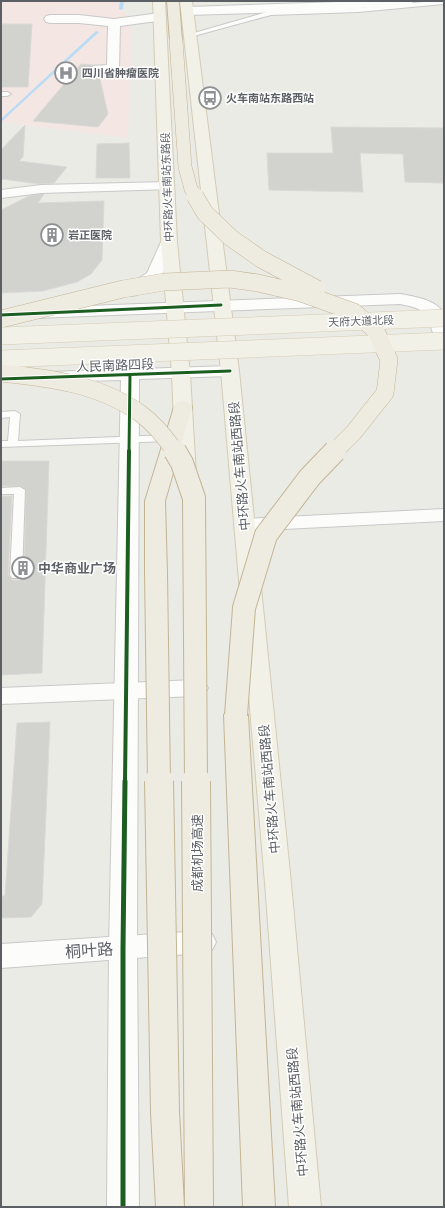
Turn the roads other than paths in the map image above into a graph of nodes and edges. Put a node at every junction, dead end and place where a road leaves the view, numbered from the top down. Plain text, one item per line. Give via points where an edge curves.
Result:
1 (159, 1) edge
2 (315, 1) edge
3 (408, 1) edge
4 (444, 2) edge
5 (183, 4) edge
6 (160, 17) junction
7 (50, 19) dead end
8 (114, 23) junction
9 (183, 38) junction
10 (98, 69) dead end
11 (167, 186) junction
12 (1, 194) edge
13 (169, 242) junction
14 (221, 305) junction
15 (176, 307) junction
16 (82, 311) junction
17 (354, 312) junction
18 (1, 315) edge
19 (444, 318) edge
20 (1, 319) edge
21 (1, 336) edge
22 (444, 342) edge
23 (282, 347) joint
24 (1, 359) edge
25 (230, 372) junction
26 (1, 373) edge
27 (130, 374) junction
28 (181, 374) junction
29 (1, 379) edge
30 (1, 415) edge
31 (179, 437) junction
32 (130, 439) junction
33 (1, 444) edge
34 (13, 444) junction
35 (1, 491) edge
36 (444, 515) edge
37 (244, 525) junction
38 (16, 575) dead end
39 (196, 688) junction
40 (126, 690) junction
41 (1, 696) edge
42 (202, 942) junction
43 (123, 948) junction
44 (1, 956) edge
45 (123, 1207) edge
46 (170, 1207) edge
47 (199, 1207) edge
48 (210, 1207) edge
49 (259, 1207) edge
50 (305, 1207) edge

1 - 6 main road, 中环路火车南站东路段
2 - 5 street
3 - 5 street via 351,6 238,8
4 - 9 lane via 358,10 270,13
5 - 9 main road
6 - 8 street
6 - 11 main road, 中环路火车南站东路段
7 - 8 street via 78,18
8 - 10 street via 113,68
9 - 14 main road
9 - 17 highway, bridge via 185,167 191,189 205,212 231,238 261,259 314,286
11 - 12 street via 40,189
11 - 13 main road, 中环路火车南站东路段
13 - 15 main road, 中环路火车南站东路段
13 - 16 street via 154,276 117,300
14 - 15 street
14 - 22 street via 400,299 421,302 436,314
14 - 25 main road
15 - 16 street
15 - 28 main road, 中环路火车南站东路段
16 - 18 street
17 - 20 highway, bridge via 301,292 230,279 164,282 123,289
17 - 49 highway, bridge via 376,331 388,360 385,393 354,432 310,477 266,535 244,608 236,715
19 - 21 main road, 天府大道北段, bridge
22 - 23 main road, 天府大道北段, bridge
23 - 24 main road, 人民南路四段, bridge
25 - 28 street, 人民南路四段
25 - 37 main road, 中环路火车南站西路段
26 - 47 highway, 成都机场高速, bridge via 46,377 100,390 127,404 156,427 178,454 194,498
27 - 28 street, 人民南路四段
27 - 29 street, 人民南路四段
27 - 32 street
28 - 31 main road via 183,407
30 - 34 lane via 14,414
31 - 32 lane
31 - 39 main road
31 - 46 highway, bridge via 155,501 165,1112
32 - 34 lane
32 - 40 street
33 - 34 lane
35 - 38 lane via 20,490
36 - 37 street
37 - 50 main road, 中环路火车南站西路段 via 278,875
39 - 40 street
39 - 42 main road
40 - 41 street
40 - 43 street
42 - 43 street, 桐叶路
42 - 48 main road
43 - 44 street, 桐叶路
43 - 45 street

